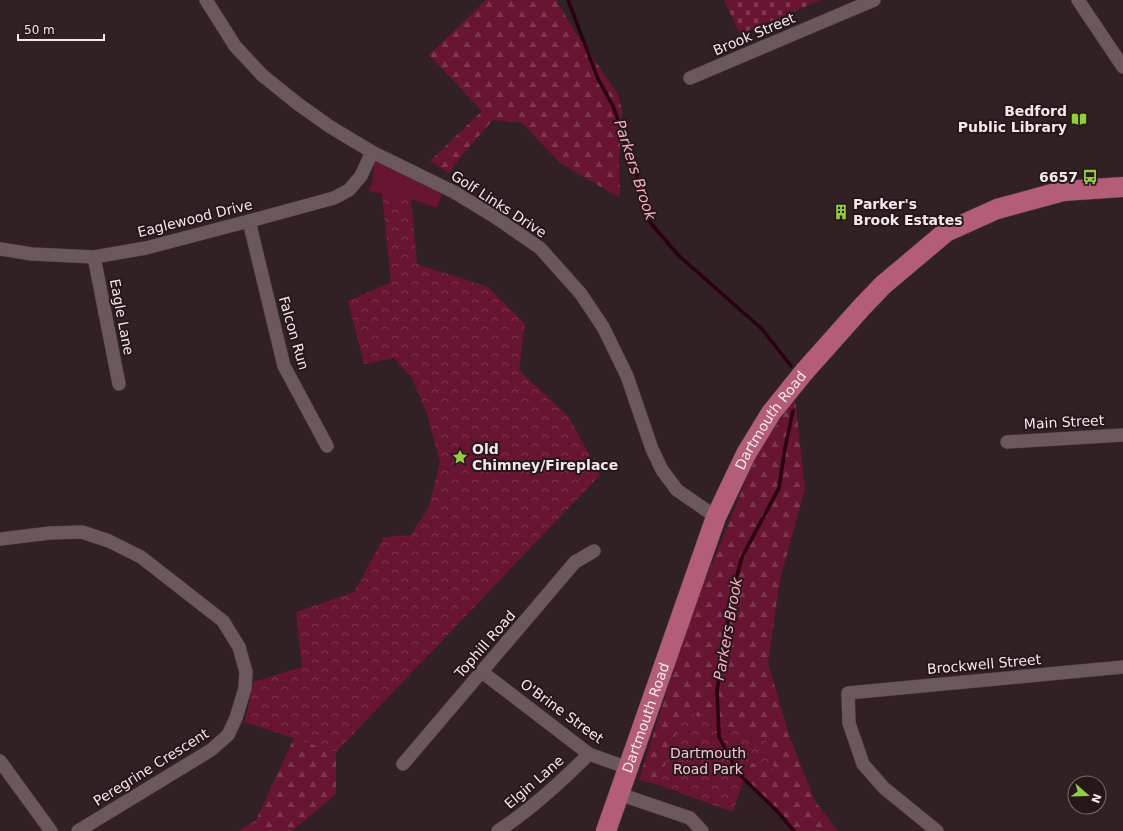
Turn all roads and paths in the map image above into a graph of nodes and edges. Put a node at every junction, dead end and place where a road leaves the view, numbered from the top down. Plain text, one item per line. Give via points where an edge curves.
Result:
1 (206, 0) edge
2 (874, 0) edge
3 (1078, 0) edge
4 (1123, 67) edge
5 (690, 78) dead end
6 (372, 152) junction
7 (1123, 187) edge
8 (249, 221) junction
9 (0, 249) edge
10 (94, 257) junction
11 (119, 384) dead end
12 (1123, 435) edge
13 (1007, 442) dead end
14 (327, 446) dead end
15 (716, 517) junction
16 (0, 539) edge
17 (594, 551) dead end
18 (1123, 668) edge
19 (482, 672) junction
20 (589, 754) junction
21 (0, 762) edge
22 (403, 764) dead end
23 (628, 768) junction
24 (619, 794) junction
25 (51, 831) edge
26 (78, 831) edge
27 (498, 831) edge
28 (606, 831) edge
29 (702, 831) edge
30 (937, 831) edge

1 - 6 street, Golf Links Drive via 235,46 262,75 329,126
2 - 5 street, Brook Street
3 - 4 street
6 - 8 street, Eaglewood Drive via 361,176 349,190 334,198
6 - 15 street, Golf Links Drive via 454,192 540,248 581,294 603,327 627,376 652,449 662,470 677,490
7 - 15 main road, Dartmouth Road via 1063,191 997,209 946,232 883,285 804,372 771,413 746,454
8 - 10 street, Eaglewood Drive via 146,248
8 - 14 street, Falcon Run via 284,366
9 - 10 street, Eaglewood Drive via 32,254
10 - 11 street, Eagle Lane
12 - 13 street, Main Street
15 - 23 main road, Dartmouth Road
16 - 26 street, Peregrine Crescent via 82,532 109,541 141,557 223,621 239,647 246,672 245,688 228,735 211,750
17 - 19 street, Tophill Road via 575,562
18 - 30 street, Brockwell Street via 848,693 849,723 863,764 884,788
19 - 20 street, O'Brine Street
19 - 22 street, Tophill Road
20 - 23 street, O'Brine Street
20 - 27 street, Elgin Lane via 554,789
21 - 25 street
23 - 24 main road, Dartmouth Road
24 - 28 main road, Dartmouth Road
24 - 29 street via 690,818

